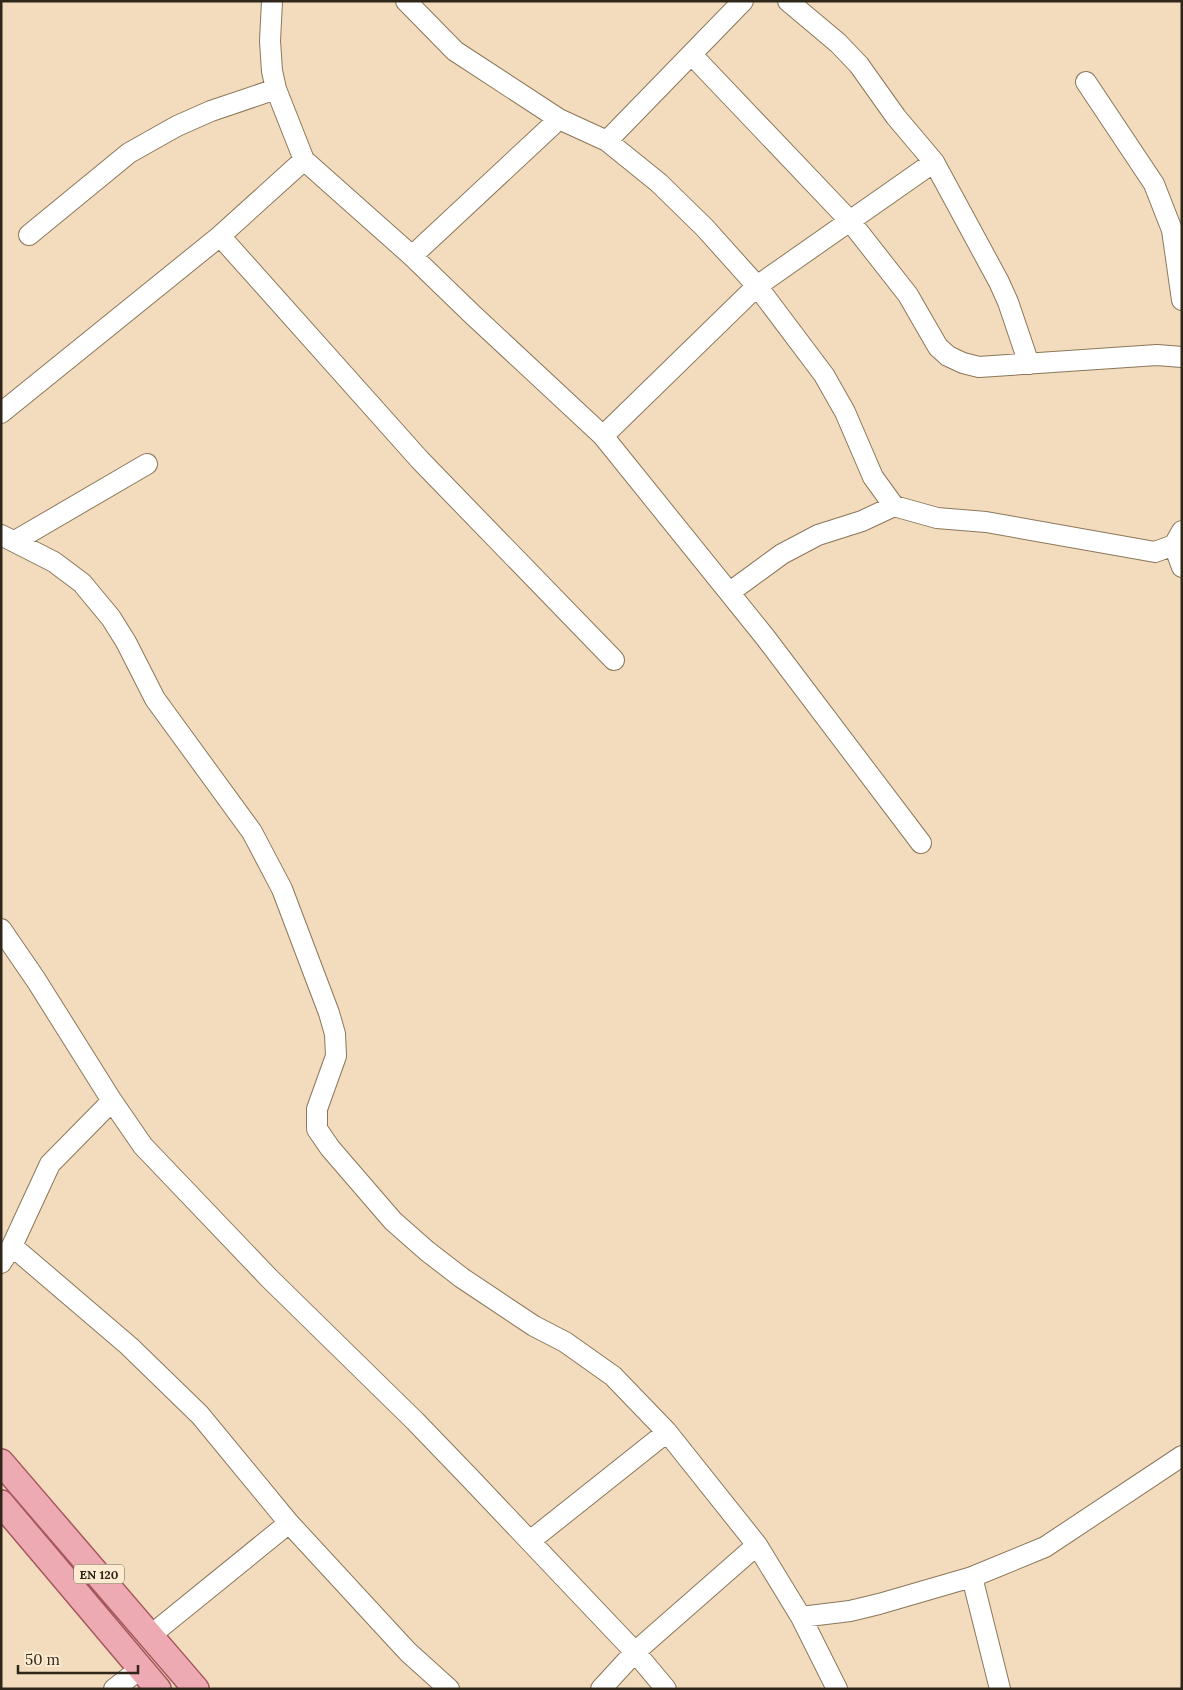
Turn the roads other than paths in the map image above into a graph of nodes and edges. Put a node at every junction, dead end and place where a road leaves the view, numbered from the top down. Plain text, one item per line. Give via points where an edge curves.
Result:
1 (272, 1) edge
2 (406, 1) edge
3 (743, 1) edge
4 (788, 1) edge
5 (692, 55) junction
6 (1086, 82) dead end
7 (276, 89) junction
8 (559, 119) junction
9 (607, 141) junction
10 (304, 160) junction
11 (934, 162) junction
12 (850, 221) junction
13 (29, 235) dead end
14 (220, 236) junction
15 (412, 256) junction
16 (757, 286) junction
17 (1182, 300) edge
18 (1182, 357) edge
19 (1029, 364) junction
20 (1, 413) edge
21 (603, 436) junction
22 (147, 464) dead end
23 (894, 506) junction
24 (8, 538) edge
25 (1178, 538) edge
26 (1182, 567) edge
27 (730, 592) junction
28 (614, 660) dead end
29 (921, 843) dead end
30 (1, 929) edge
31 (112, 1101) junction
32 (12, 1246) junction
33 (1, 1264) edge
34 (667, 1432) junction
35 (1182, 1456) edge
36 (1, 1462) edge
37 (1, 1502) edge
38 (289, 1523) junction
39 (530, 1541) junction
40 (73, 1543) junction
41 (756, 1545) junction
42 (54, 1565) junction
43 (972, 1577) junction
44 (801, 1617) junction
45 (151, 1635) junction
46 (635, 1652) junction
47 (140, 1668) junction
48 (114, 1689) edge
49 (158, 1689) edge
50 (196, 1689) edge
51 (449, 1689) edge
52 (601, 1689) edge
53 (666, 1689) edge
54 (837, 1689) edge
55 (1000, 1689) edge

1 - 7 street via 270,41
2 - 8 street via 455,51
3 - 5 street
4 - 11 street via 859,65 896,118
5 - 9 street
5 - 12 street
6 - 17 street via 1154,184 1172,230
7 - 10 street
7 - 13 street via 211,111 129,153
8 - 9 street
8 - 15 street
9 - 16 street via 659,183
10 - 14 street
10 - 15 street
11 - 12 street
11 - 19 street via 999,282
12 - 16 street
12 - 19 street via 908,295 938,347 948,356 979,367
14 - 20 street
14 - 28 street via 420,460
15 - 21 street
16 - 21 street
16 - 23 street via 824,375 845,412 873,477
18 - 19 street via 1157,355
21 - 27 street
22 - 24 street
23 - 25 street via 937,518 986,522 1155,552
23 - 27 street via 782,554
24 - 34 street via 54,562 82,583 111,618 155,699 252,832 282,888 335,1034 336,1056 317,1109 317,1129 330,1148 393,1221 427,1251 462,1278 613,1376
25 - 26 street
27 - 29 street
30 - 31 street
31 - 32 street via 50,1164
31 - 39 street via 143,1146
32 - 33 street
32 - 38 street via 129,1346 200,1415
34 - 39 street
34 - 41 street
35 - 43 street via 1045,1547
36 - 40 main road, EN 120
37 - 42 main road, EN 120
38 - 45 street
38 - 51 street via 408,1652
39 - 46 street
40 - 42 main road
40 - 45 main road, EN 120
41 - 44 street
41 - 46 street
42 - 47 main road, EN 120
43 - 44 street via 860,1609
43 - 55 street
44 - 54 street
45 - 50 main road, EN 120
46 - 52 street
46 - 53 street
47 - 48 street
47 - 49 main road, EN 120

